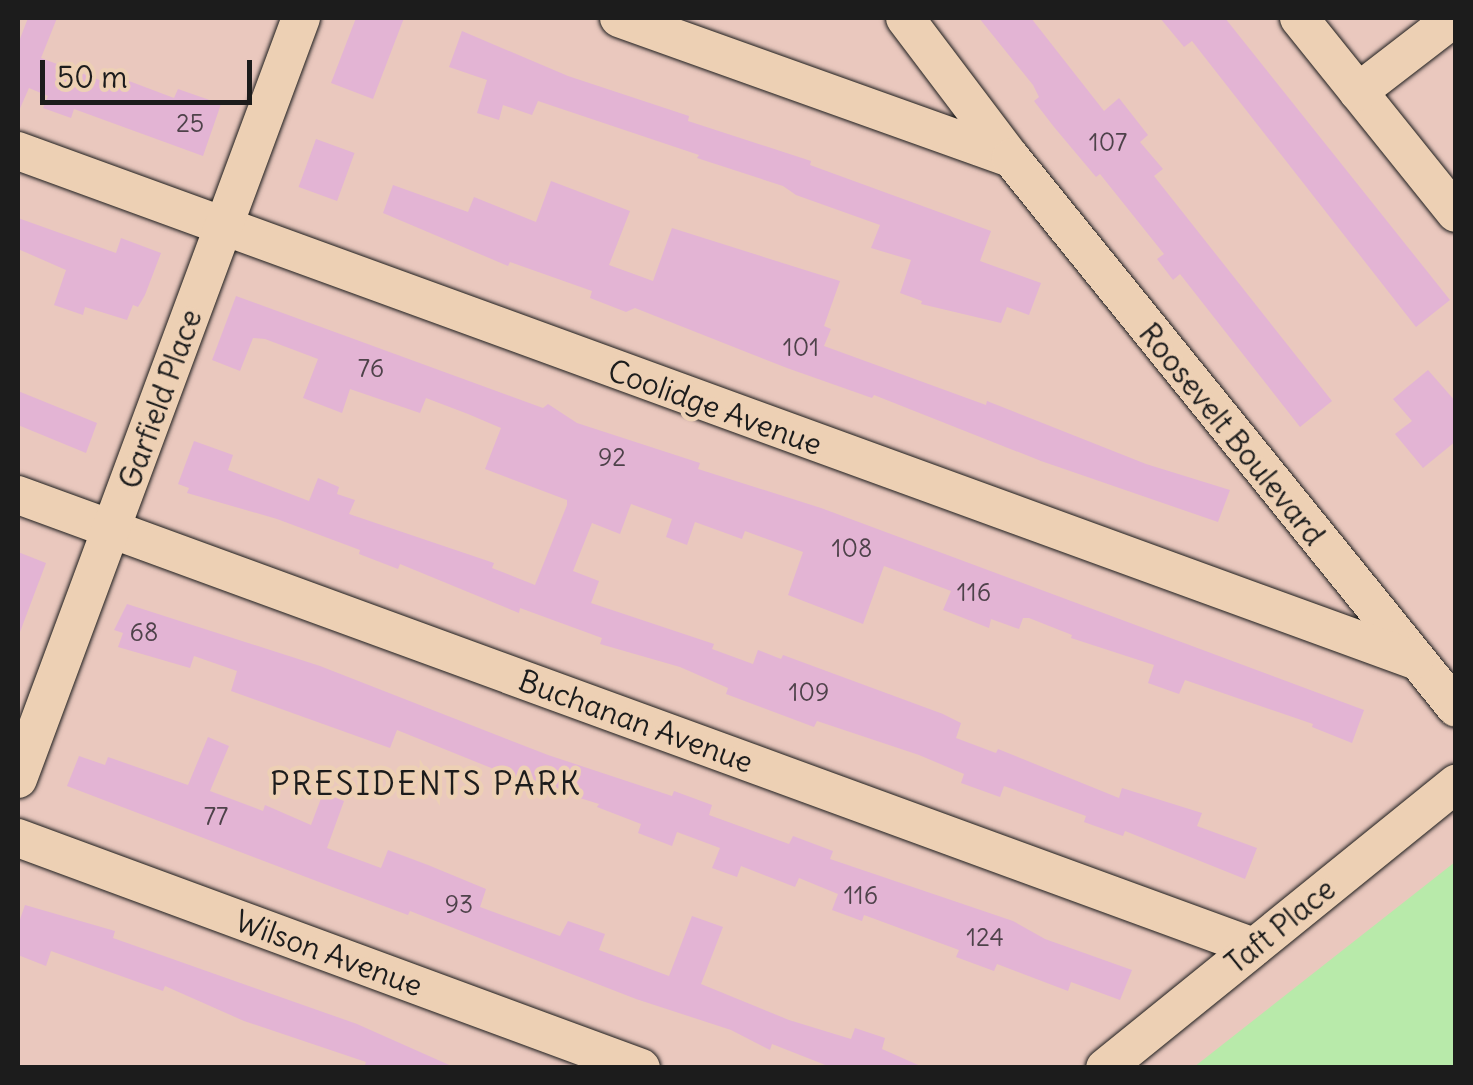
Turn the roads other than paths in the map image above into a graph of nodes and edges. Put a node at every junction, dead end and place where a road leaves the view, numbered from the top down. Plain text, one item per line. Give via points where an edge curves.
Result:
1 (301, 18) edge
2 (618, 18) edge
3 (905, 18) edge
4 (1299, 18) edge
5 (1454, 18) edge
6 (1358, 92) junction
7 (18, 151) edge
8 (1011, 158) junction
9 (1456, 212) edge
10 (223, 228) junction
11 (18, 495) edge
12 (112, 530) junction
13 (1414, 660) junction
14 (1456, 708) edge
15 (18, 779) edge
16 (1456, 784) edge
17 (18, 838) edge
18 (1254, 947) junction
19 (641, 1068) edge
20 (1105, 1068) edge

1 - 10 street, Garfield Place
2 - 8 street
3 - 8 street, Roosevelt Boulevard
4 - 6 street
5 - 6 street
6 - 9 street
7 - 10 street, Coolidge Avenue
8 - 13 street, Roosevelt Boulevard
10 - 12 street, Garfield Place
10 - 13 street, Coolidge Avenue
11 - 12 street, Buchanan Avenue
12 - 15 street, Garfield Place
12 - 18 street, Buchanan Avenue
13 - 14 street, Roosevelt Boulevard
16 - 18 street, Taft Place
17 - 19 street, Wilson Avenue
18 - 20 street, Taft Place

